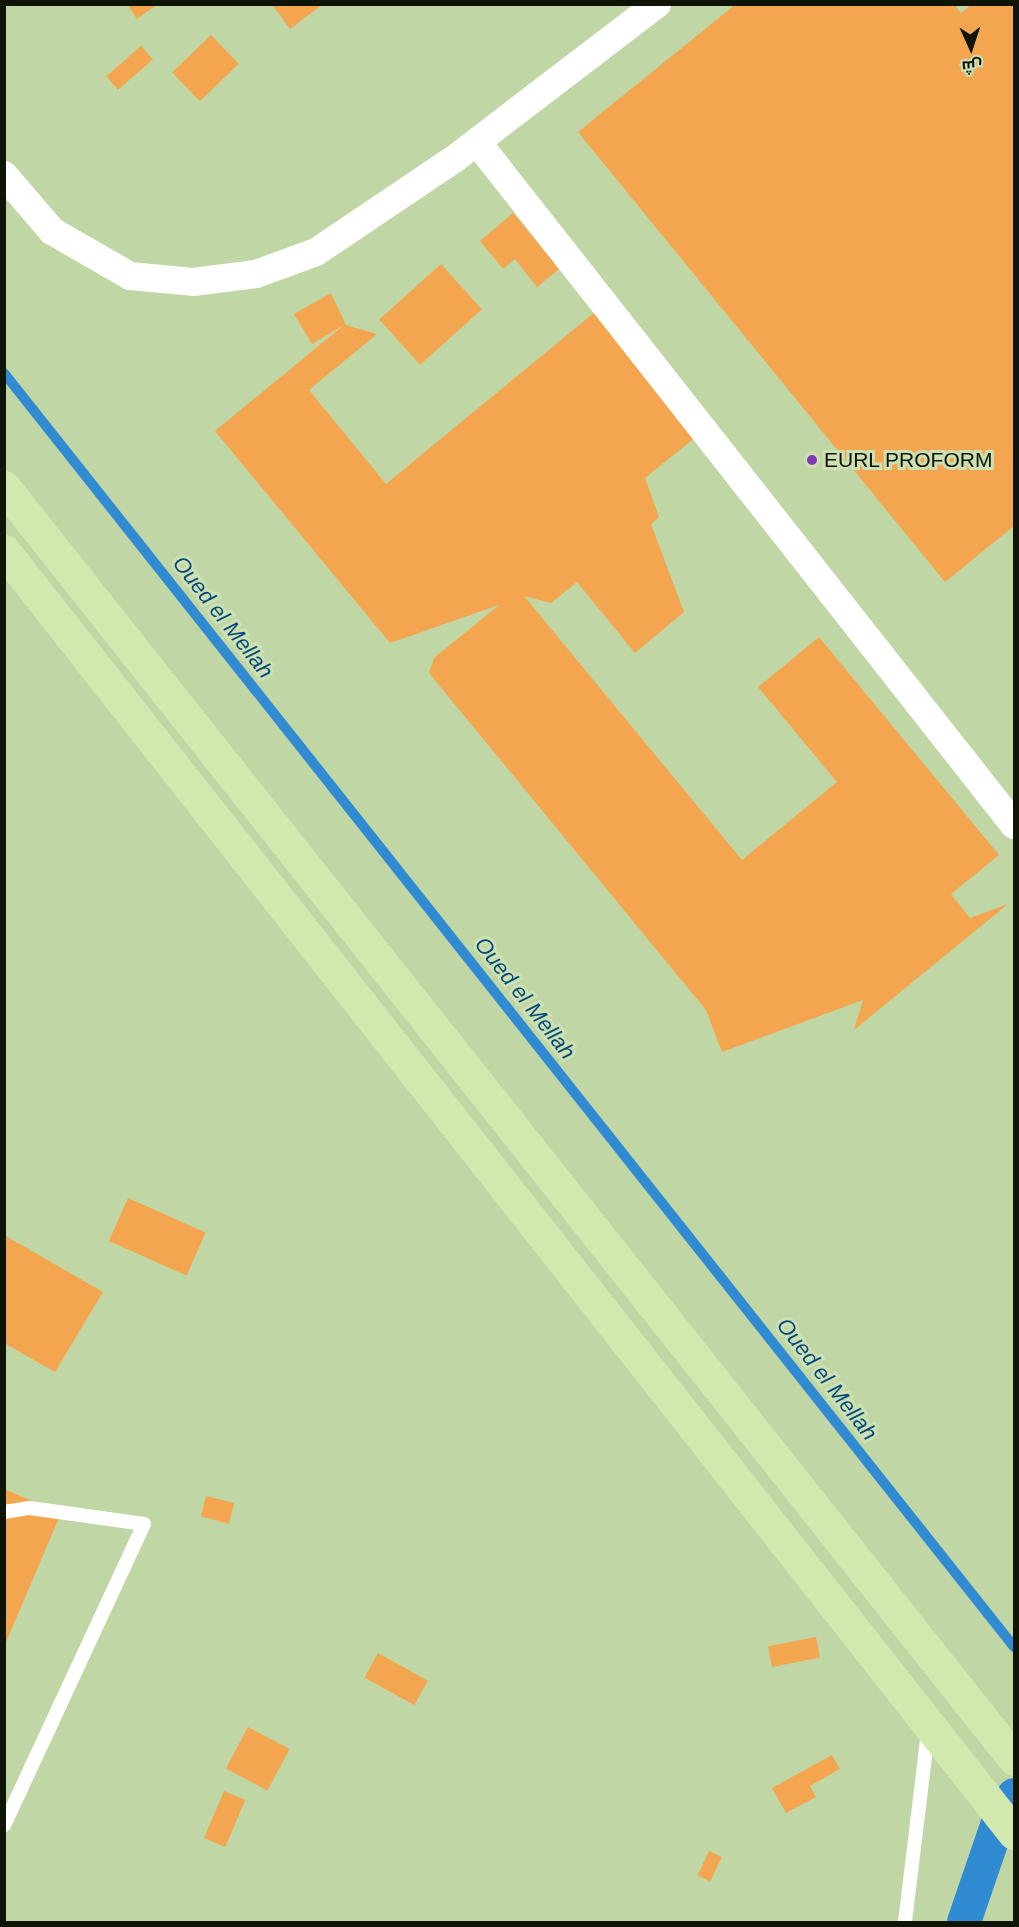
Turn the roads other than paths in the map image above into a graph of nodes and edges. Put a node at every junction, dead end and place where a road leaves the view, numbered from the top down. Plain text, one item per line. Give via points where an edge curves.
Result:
1 (657, 4) edge
2 (477, 142) junction
3 (4, 175) edge
4 (4, 487) edge
5 (4, 551) edge
6 (1014, 825) edge
7 (4, 1512) edge
8 (929, 1725) junction
9 (1014, 1759) edge
10 (4, 1825) edge
11 (1014, 1833) edge
12 (905, 1923) edge

1 - 2 street
2 - 3 street via 316,252 256,274 193,282 130,276 52,231
2 - 6 street
4 - 9 main road
5 - 8 main road
7 - 10 lane via 30,1508 144,1524
8 - 11 main road
8 - 12 lane

